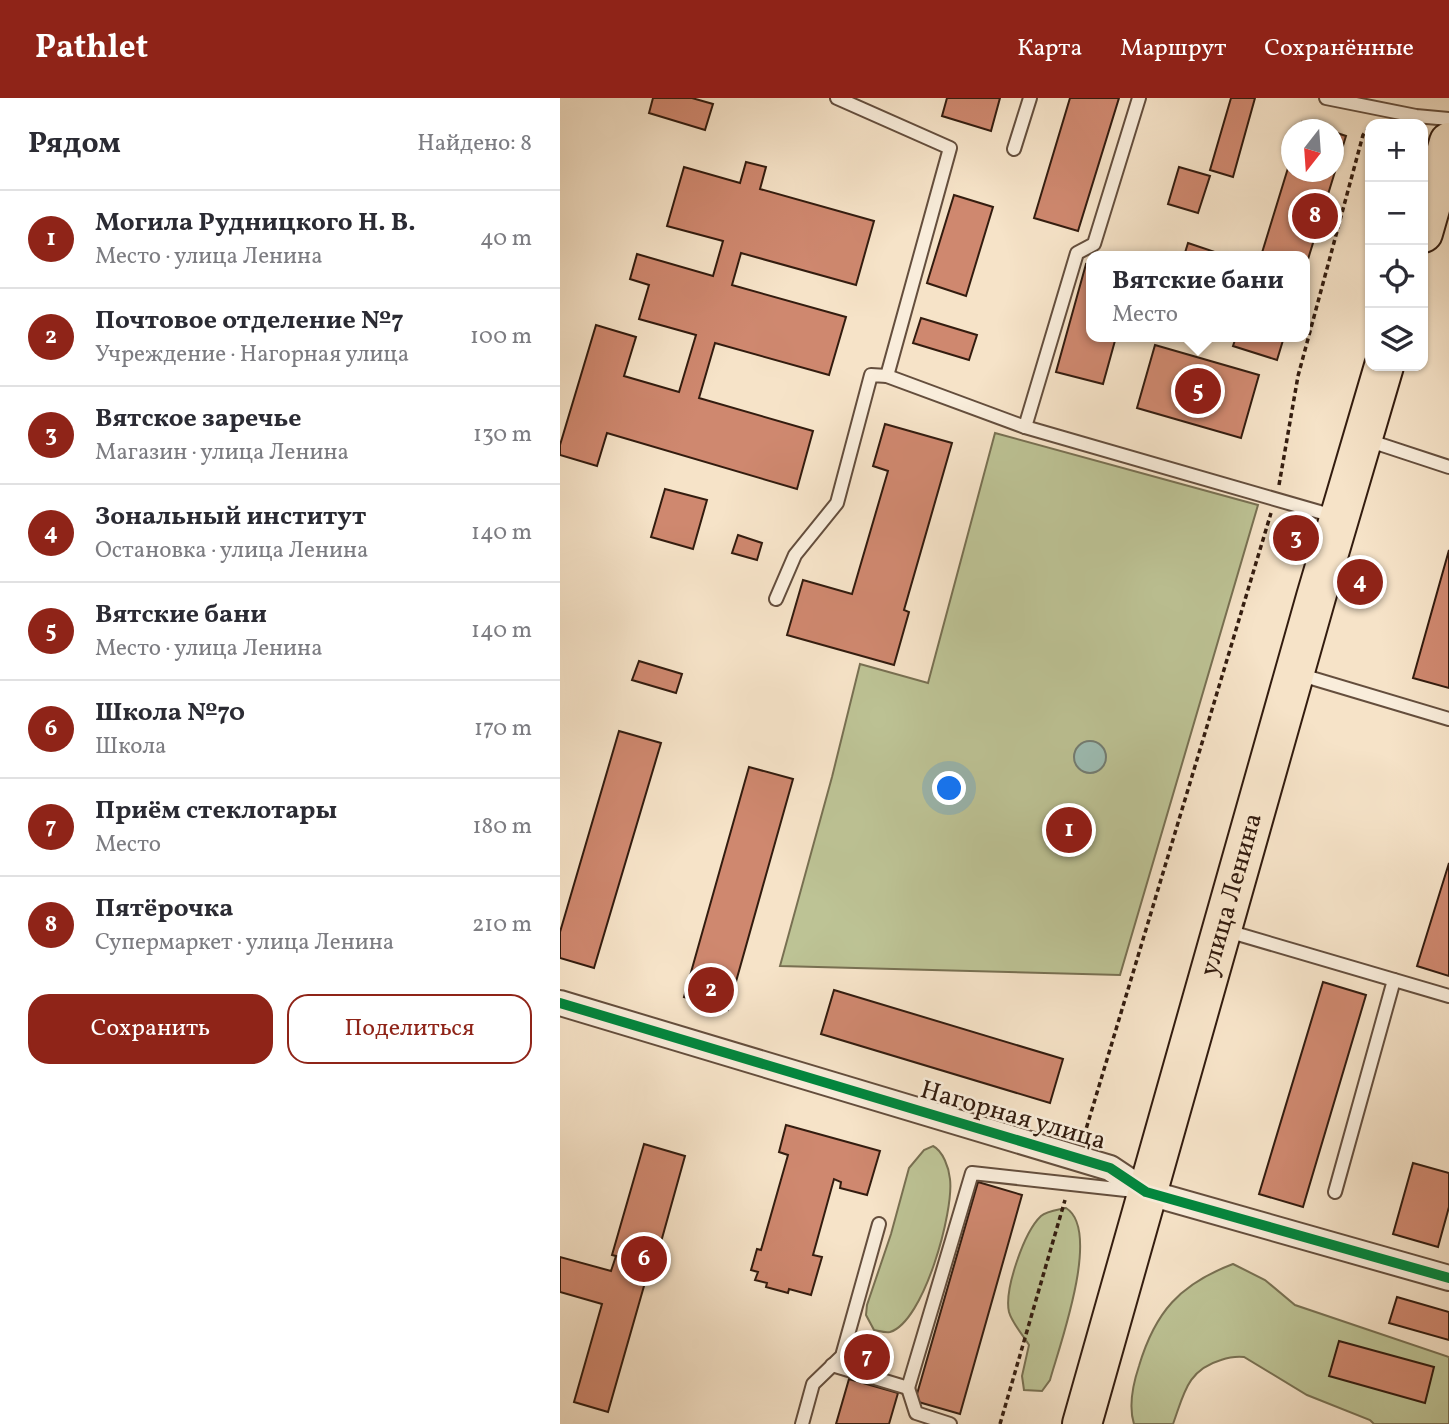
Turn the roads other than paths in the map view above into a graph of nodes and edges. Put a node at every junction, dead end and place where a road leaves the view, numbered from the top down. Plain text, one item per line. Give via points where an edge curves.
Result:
1 (837, 98) edge
2 (1030, 98) edge
3 (1139, 98) edge
4 (1326, 98) edge
5 (1449, 119) edge
6 (1449, 142) edge
7 (1014, 149) dead end
8 (1428, 216) edge
9 (1383, 371) edge
10 (887, 376) junction
11 (1025, 427) junction
12 (1363, 439) junction
13 (1449, 467) edge
14 (1340, 518) junction
15 (776, 599) dead end
16 (1294, 673) junction
17 (1449, 719) edge
18 (1221, 929) junction
19 (1394, 980) junction
20 (1449, 996) edge
21 (561, 1006) edge
22 (1146, 1192) junction
23 (1335, 1192) dead end
24 (879, 1224) dead end
25 (1449, 1276) edge
26 (832, 1365) junction
27 (908, 1388) junction
28 (802, 1424) edge
29 (950, 1424) edge
30 (1082, 1424) edge

1 - 10 lane via 950,148
2 - 7 lane
3 - 11 lane via 1094,244 1077,253
4 - 5 lane
6 - 8 main road
9 - 12 main road, улица Ленина
10 - 11 lane
10 - 15 lane via 871,374 837,503 795,555
11 - 14 lane
12 - 13 lane
12 - 14 main road, улица Ленина
14 - 16 main road, улица Ленина
16 - 17 lane
16 - 18 main road, улица Ленина
18 - 19 lane
18 - 22 main road, улица Ленина
19 - 20 lane
19 - 23 lane
21 - 22 street, Нагорная улица via 1110,1168
22 - 25 street, Нагорная улица
22 - 27 lane via 972,1172
22 - 30 main road, улица Ленина
24 - 26 lane via 842,1356
26 - 27 lane
26 - 28 lane via 813,1384
27 - 29 lane via 916,1413

